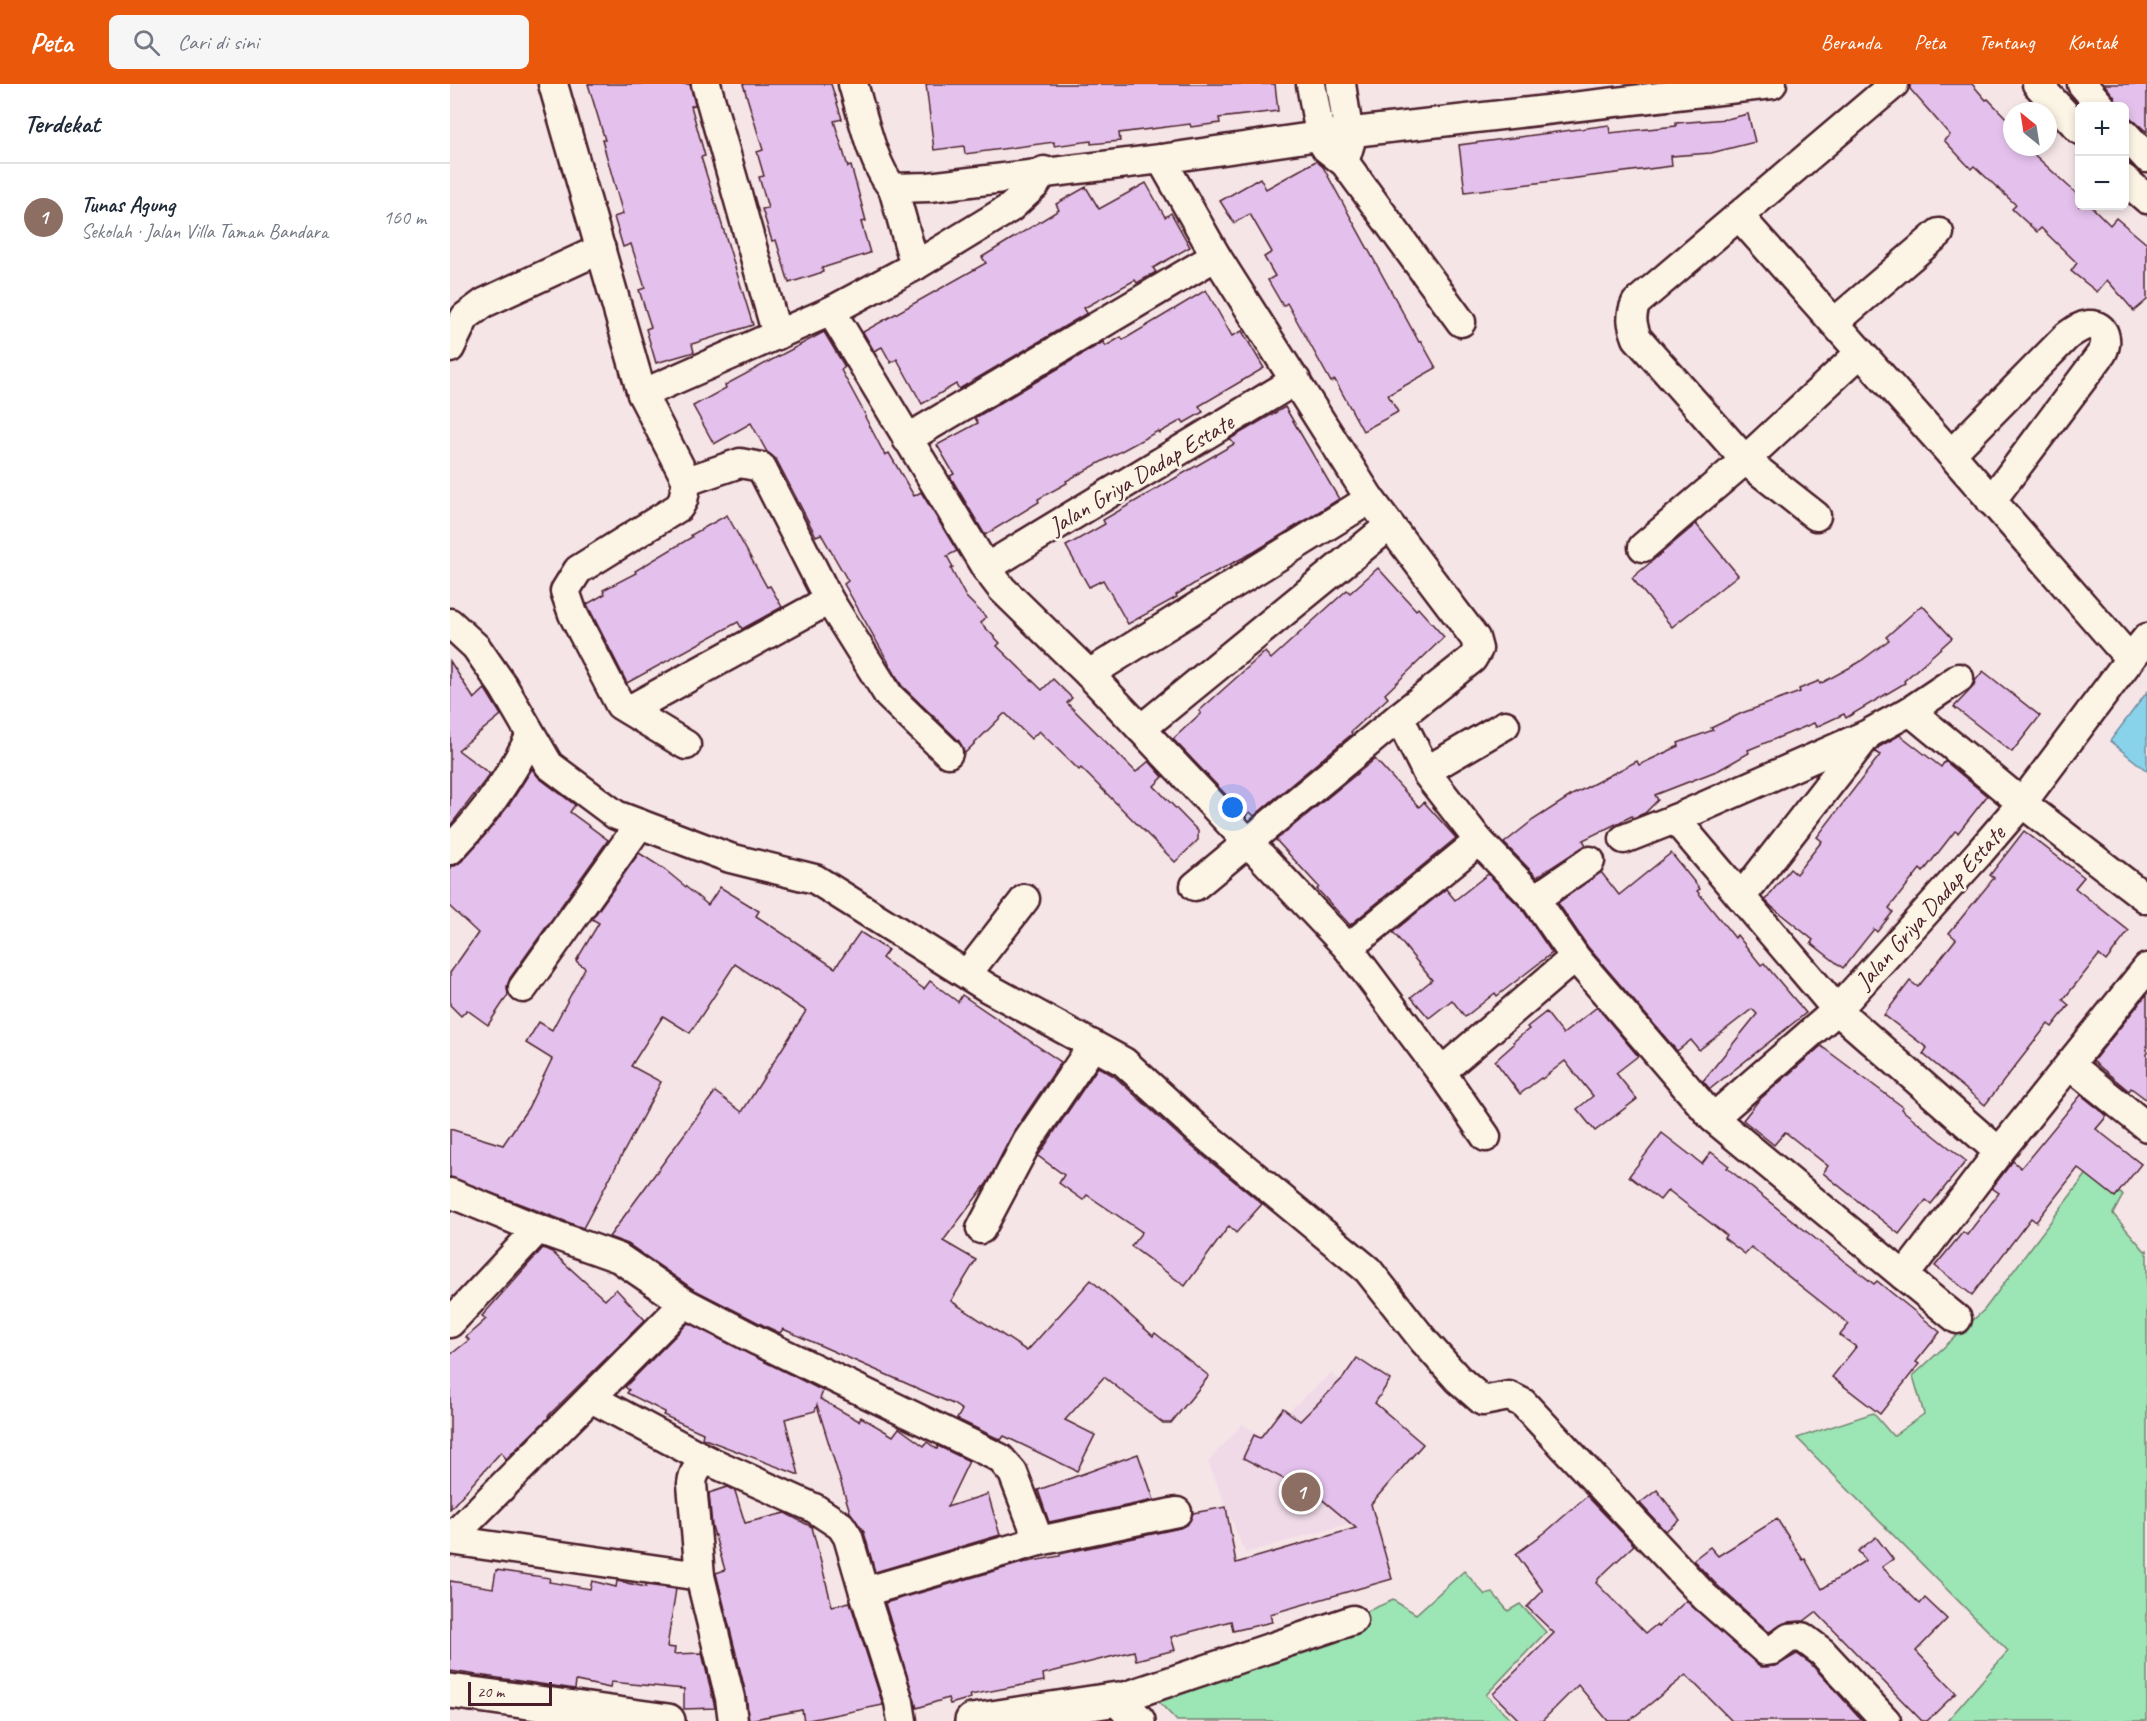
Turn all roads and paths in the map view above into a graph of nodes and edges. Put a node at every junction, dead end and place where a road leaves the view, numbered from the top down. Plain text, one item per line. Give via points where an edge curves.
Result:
1 (553, 84) edge
2 (706, 84) edge
3 (853, 84) edge
4 (1311, 84) edge
5 (1341, 84) edge
6 (1772, 84) edge
7 (1894, 84) edge
8 (2037, 84) edge
9 (2082, 84) edge
10 (2098, 102) edge
11 (2075, 126) edge
12 (1349, 134) junction
13 (1319, 136) junction
14 (2129, 138) edge
15 (2147, 158) edge
16 (1161, 159) junction
17 (1345, 164) junction
18 (1044, 171) junction
19 (2129, 183) edge
20 (893, 188) junction
21 (2147, 199) edge
22 (1739, 216) junction
23 (1939, 233) dead end
24 (601, 249) junction
25 (1216, 256) junction
26 (915, 266) junction
27 (831, 311) junction
28 (1461, 322) dead end
29 (1834, 322) junction
30 (777, 335) junction
31 (450, 348) edge
32 (1860, 353) junction
33 (1296, 380) junction
34 (642, 394) junction
35 (907, 439) junction
36 (1951, 454) junction
37 (1744, 460) junction
38 (687, 481) junction
39 (1370, 499) junction
40 (1991, 501) junction
41 (1816, 516) dead end
42 (1389, 526) junction
43 (1643, 547) dead end
44 (986, 568) junction
45 (829, 600) junction
46 (450, 622) edge
47 (2139, 649) edge
48 (1089, 674) junction
49 (1959, 678) dead end
50 (629, 710) junction
51 (1910, 711) junction
52 (1398, 717) junction
53 (1505, 725) dead end
54 (1141, 729) junction
55 (531, 735) junction
56 (1868, 735) junction
57 (686, 745) dead end
58 (948, 753) dead end
59 (1426, 771) junction
60 (2022, 803) junction
61 (1675, 819) junction
62 (640, 824) junction
63 (1624, 839) dead end
64 (1479, 841) junction
65 (1247, 842) junction
66 (450, 850) edge
67 (1590, 861) dead end
68 (1195, 886) dead end
69 (1742, 896) junction
70 (2147, 898) edge
71 (1026, 899) dead end
72 (1535, 900) junction
73 (1348, 948) junction
74 (1575, 957) junction
75 (2147, 968) edge
76 (966, 974) junction
77 (523, 988) dead end
78 (1837, 1010) junction
79 (1093, 1045) junction
80 (2070, 1065) junction
81 (1441, 1072) junction
82 (1713, 1118) junction
83 (2147, 1127) edge
84 (1486, 1137) dead end
85 (1999, 1152) junction
86 (450, 1193) edge
87 (538, 1229) junction
88 (981, 1229) dead end
89 (1904, 1276) junction
90 (685, 1303) junction
91 (1957, 1319) dead end
92 (450, 1323) edge
93 (591, 1398) junction
94 (707, 1460) junction
95 (1177, 1512) dead end
96 (450, 1540) edge
97 (1039, 1541) junction
98 (700, 1576) junction
99 (864, 1592) junction
100 (1353, 1620) dead end
101 (450, 1691) edge
102 (1127, 1710) edge
103 (668, 1721) edge
104 (733, 1721) edge
105 (902, 1721) edge
106 (972, 1721) edge
107 (1886, 1721) edge

1 - 24 street
2 - 30 street
3 - 20 street via 877,159
4 - 13 street
5 - 12 street
6 - 12 street
7 - 22 street
8 - 11 street
9 - 10 street
12 - 13 street
12 - 17 street
13 - 16 street
13 - 17 street via 1326,148
14 - 15 street
16 - 18 street
16 - 25 street
17 - 28 street
18 - 20 street via 929,187
18 - 26 street via 1010,208
19 - 21 street
20 - 26 street
22 - 29 street, Jalan Griya Dadap Estate
22 - 37 street via 1636,303 1631,320 1637,338
23 - 29 street
24 - 31 street via 484,303 465,317
24 - 34 street
25 - 33 street
25 - 35 street
26 - 27 street
27 - 30 street
27 - 35 street
29 - 32 street, Jalan Griya Dadap Estate
30 - 34 street
32 - 36 street, Jalan Griya Dadap Estate
32 - 37 street
33 - 39 street
33 - 44 street, Jalan Griya Dadap Estate
34 - 38 street
35 - 44 street
36 - 40 street, Jalan Griya Dadap Estate
36 - 40 street via 2067,336 2088,325 2101,330 2106,342 2102,353
37 - 41 street
37 - 43 street
38 - 45 street via 740,463 761,467
38 - 50 street via 679,507 578,570 565,591 620,705
39 - 42 street
39 - 48 street
40 - 47 street, Jalan Griya Dadap Estate
42 - 52 street via 1475,638 1478,649 1472,659
42 - 54 street
44 - 48 street via 1002,589
45 - 50 street
45 - 58 street via 890,696
46 - 55 street via 476,647 504,686
47 - 60 street, Jalan Griya Dadap Estate
48 - 54 street
49 - 51 street
50 - 57 street
51 - 56 street
51 - 60 street, Jalan Griya Dadap Estate
52 - 59 street
52 - 65 street
53 - 59 street
54 - 65 street
55 - 62 street via 549,765 616,815
55 - 66 street via 488,806
56 - 61 street
56 - 69 street
59 - 64 street
60 - 70 street, Jalan Griya Dadap Estate
60 - 78 street, Jalan Griya Dadap Estate
61 - 63 street
61 - 69 street, Jalan Griya Dadap Estate
62 - 76 street via 729,858 815,879
62 - 77 street
64 - 72 street
64 - 73 street
65 - 68 street
65 - 73 street
67 - 72 street
69 - 78 street, Jalan Griya Dadap Estate
71 - 76 street
72 - 74 street
73 - 81 street
74 - 81 street
74 - 82 street
75 - 80 street
76 - 79 street
78 - 82 street, Jalan Griya Dadap Estate
78 - 85 street, Jalan Griya Dadap Estate
79 - 88 street via 1027,1142
79 - 107 street via 1124,1062 1196,1128 1368,1270 1424,1341 1483,1401 1509,1396 1523,1403 1705,1597 1756,1643 1766,1651 1773,1650 1789,1638 1802,1636
80 - 83 street
80 - 85 street
81 - 84 street
82 - 89 street
85 - 89 street
86 - 87 street
87 - 90 street via 619,1258
87 - 92 street
89 - 91 street
90 - 93 street
90 - 97 street via 1000,1458 1013,1473
93 - 94 street
93 - 96 street
94 - 98 street via 692,1475
94 - 99 street via 814,1508 841,1526
95 - 97 street
96 - 98 street
97 - 99 street
98 - 104 street
99 - 105 street
100 - 102 street
101 - 103 street
102 - 106 street

